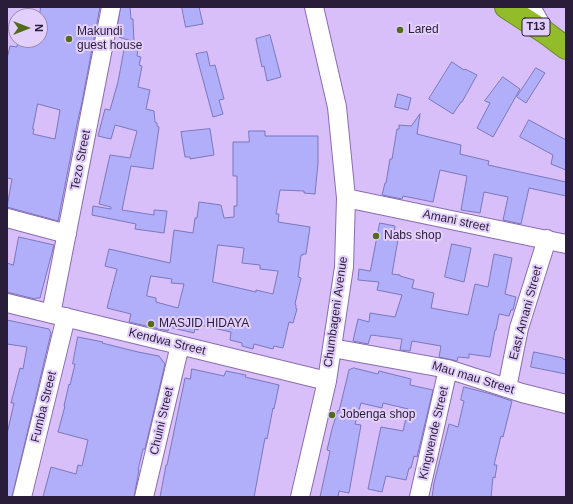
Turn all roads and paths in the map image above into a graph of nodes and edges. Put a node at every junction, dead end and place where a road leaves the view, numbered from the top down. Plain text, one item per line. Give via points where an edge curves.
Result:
1 (111, 7) edge
2 (314, 7) edge
3 (506, 7) edge
4 (531, 7) edge
5 (546, 33) junction
6 (566, 48) edge
7 (346, 198) junction
8 (7, 218) edge
9 (67, 234) junction
10 (547, 239) junction
11 (566, 244) edge
12 (7, 303) edge
13 (59, 315) junction
14 (180, 345) junction
15 (332, 348) junction
16 (448, 369) junction
17 (327, 381) junction
18 (507, 388) junction
19 (566, 404) edge
20 (22, 497) edge
21 (144, 497) edge
22 (300, 497) edge
23 (419, 497) edge

1 - 9 street, Tezo Street
2 - 7 street, Chumbageni Avenue via 337,107
3 - 5 highway, T13
4 - 5 street
5 - 6 highway, T13
7 - 10 street, Amani street
7 - 15 street, Chumbageni Avenue via 344,267
8 - 9 street
9 - 13 street, Tezo Street
10 - 11 street, Amani street
10 - 18 street, East Amani Street via 519,328
12 - 13 street, Kendwa Street
13 - 14 street, Kendwa Street
13 - 20 street, Fumba Street
14 - 17 street, Kendwa Street
14 - 21 street, Chuini Street
15 - 16 street, Mau mau Street
15 - 17 street, Chumbageni Avenue
16 - 18 street, Mau mau Street
16 - 23 street, Kingwende Street
17 - 22 street, Chumbageni Avenue
18 - 19 street, Mau mau Street

